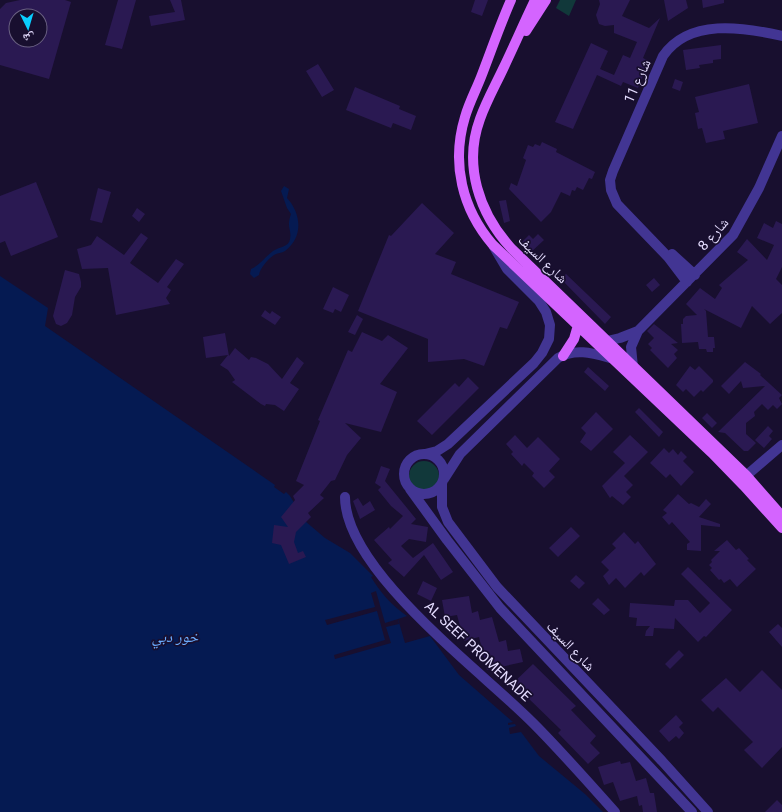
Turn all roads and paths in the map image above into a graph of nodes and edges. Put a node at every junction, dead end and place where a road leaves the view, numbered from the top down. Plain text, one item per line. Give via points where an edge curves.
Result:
1 (506, 0) edge
2 (511, 0) edge
3 (535, 0) edge
4 (546, 0) edge
5 (499, 28) junction
6 (782, 36) edge
7 (508, 58) junction
8 (782, 136) edge
9 (641, 229) junction
10 (493, 245) junction
11 (695, 274) junction
12 (688, 282) junction
13 (577, 312) junction
14 (578, 326) junction
15 (638, 331) junction
16 (607, 341) junction
17 (563, 356) junction
18 (610, 358) junction
19 (633, 367) junction
20 (782, 445) edge
21 (425, 454) junction
22 (745, 480) junction
23 (443, 481) junction
24 (410, 489) junction
25 (345, 498) dead end
26 (782, 516) edge
27 (782, 528) edge
28 (615, 812) edge
29 (692, 812) edge
30 (708, 812) edge

1 - 5 main road
2 - 5 main road, شارع السيف
3 - 7 main road, شارع السيف
4 - 7 main road
5 - 10 main road, شارع السيف via 465,116 459,144 459,172 463,194 474,221
6 - 9 street, شارع 11 via 749,28 719,29 683,36 663,56 610,180 610,190 617,204
7 - 13 main road, شارع السيف via 476,131 473,162 477,189 486,214 502,238
8 - 11 street, شارع 8 via 736,231
9 - 11 street, شارع 11
9 - 12 street, شارع 11
10 - 14 main road, شارع السيف
10 - 21 street, شارع السيف via 507,268 546,312 550,325 549,339 542,353 513,385 448,444 437,451
11 - 12 street, شارع 8
12 - 15 street, شارع 8
13 - 14 main road
13 - 16 main road, شارع السيف
14 - 17 main road via 574,339
14 - 18 main road, شارع السيف
15 - 16 street, شارع 8
15 - 19 street, شارع 8 via 631,347
16 - 19 main road, شارع السيف
17 - 18 street via 583,352
17 - 23 street via 460,454
18 - 22 main road, شارع السيف
19 - 22 main road, شارع السيف
20 - 22 street via 768,462
21 - 23 street, شارع السيف via 439,460 444,469
21 - 24 street, شارع السيف via 414,457 406,465 404,475
22 - 26 main road
22 - 27 main road, شارع السيف
23 - 24 street via 439,488 430,493 420,494
23 - 30 street, شارع السيف via 441,499 445,515 497,587 662,760
24 - 29 street, شارع السيف via 446,540 500,608
25 - 28 street, AL SEEF PROMENADE via 346,514 356,538 387,583 442,641 533,723

